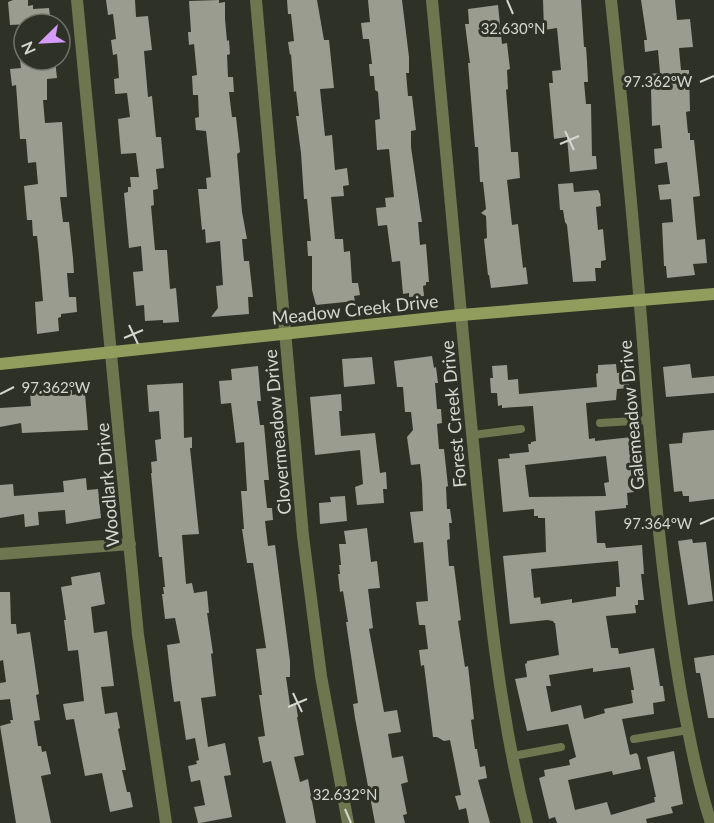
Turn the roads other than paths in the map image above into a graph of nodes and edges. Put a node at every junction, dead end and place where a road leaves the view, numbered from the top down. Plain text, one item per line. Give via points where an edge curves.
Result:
1 (77, 0) edge
2 (256, 0) edge
3 (432, 0) edge
4 (611, 0) edge
5 (714, 294) edge
6 (640, 300) junction
7 (461, 315) junction
8 (286, 334) junction
9 (112, 352) junction
10 (0, 364) edge
11 (649, 420) junction
12 (600, 423) dead end
13 (520, 429) dead end
14 (472, 435) junction
15 (130, 544) junction
16 (0, 554) edge
17 (688, 730) junction
18 (634, 739) dead end
19 (561, 747) dead end
20 (513, 756) junction
21 (166, 823) edge
22 (348, 823) edge
23 (527, 823) edge
24 (711, 823) edge

1 - 9 street, Woodlark Drive
2 - 8 street, Clovermeadow Drive
3 - 7 street, Forest Creek Drive
4 - 6 street, Galemeadow Drive
5 - 6 street, Meadow Creek Drive
6 - 7 street, Meadow Creek Drive
6 - 11 street, Galemeadow Drive
7 - 8 street, Meadow Creek Drive
7 - 14 street, Forest Creek Drive
8 - 9 street, Meadow Creek Drive
8 - 22 street, Clovermeadow Drive via 303,536 321,676
9 - 10 street, Meadow Creek Drive
9 - 15 street, Woodlark Drive
11 - 12 lane
11 - 17 street, Galemeadow Drive via 674,652
13 - 14 lane
14 - 20 street, Forest Creek Drive via 495,641
15 - 16 street
15 - 21 street, Woodlark Drive via 138,635
17 - 18 lane
17 - 24 street, Galemeadow Drive
19 - 20 lane
20 - 23 street, Forest Creek Drive

